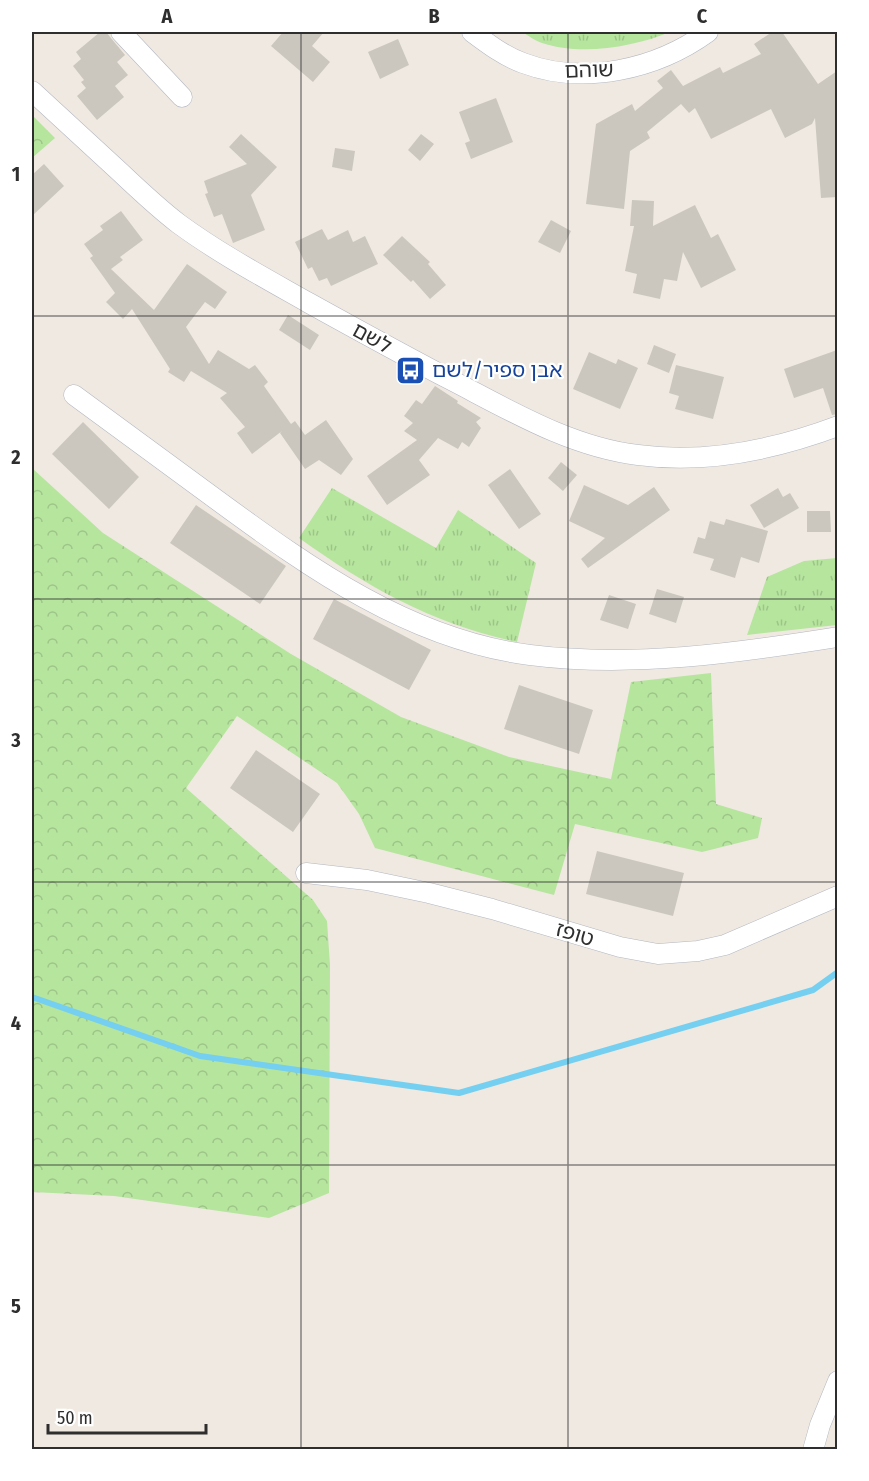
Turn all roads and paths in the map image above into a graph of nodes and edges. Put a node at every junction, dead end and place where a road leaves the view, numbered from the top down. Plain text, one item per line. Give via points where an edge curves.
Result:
1 (121, 32) edge
2 (472, 32) edge
3 (708, 32) edge
4 (32, 91) edge
5 (182, 97) dead end
6 (74, 395) dead end
7 (837, 426) edge
8 (837, 637) edge
9 (306, 873) dead end
10 (837, 896) edge
11 (837, 1381) edge
12 (813, 1449) edge

1 - 5 street
2 - 3 street, שוהם via 523,63 545,70 591,74 637,66
4 - 7 street, לשם via 161,209 218,250 406,356 561,435 612,451 692,458 759,449
6 - 8 street via 311,567 376,605 448,635 528,655 571,659 687,656
9 - 10 street, טופז via 419,891 658,954 725,945
11 - 12 street

